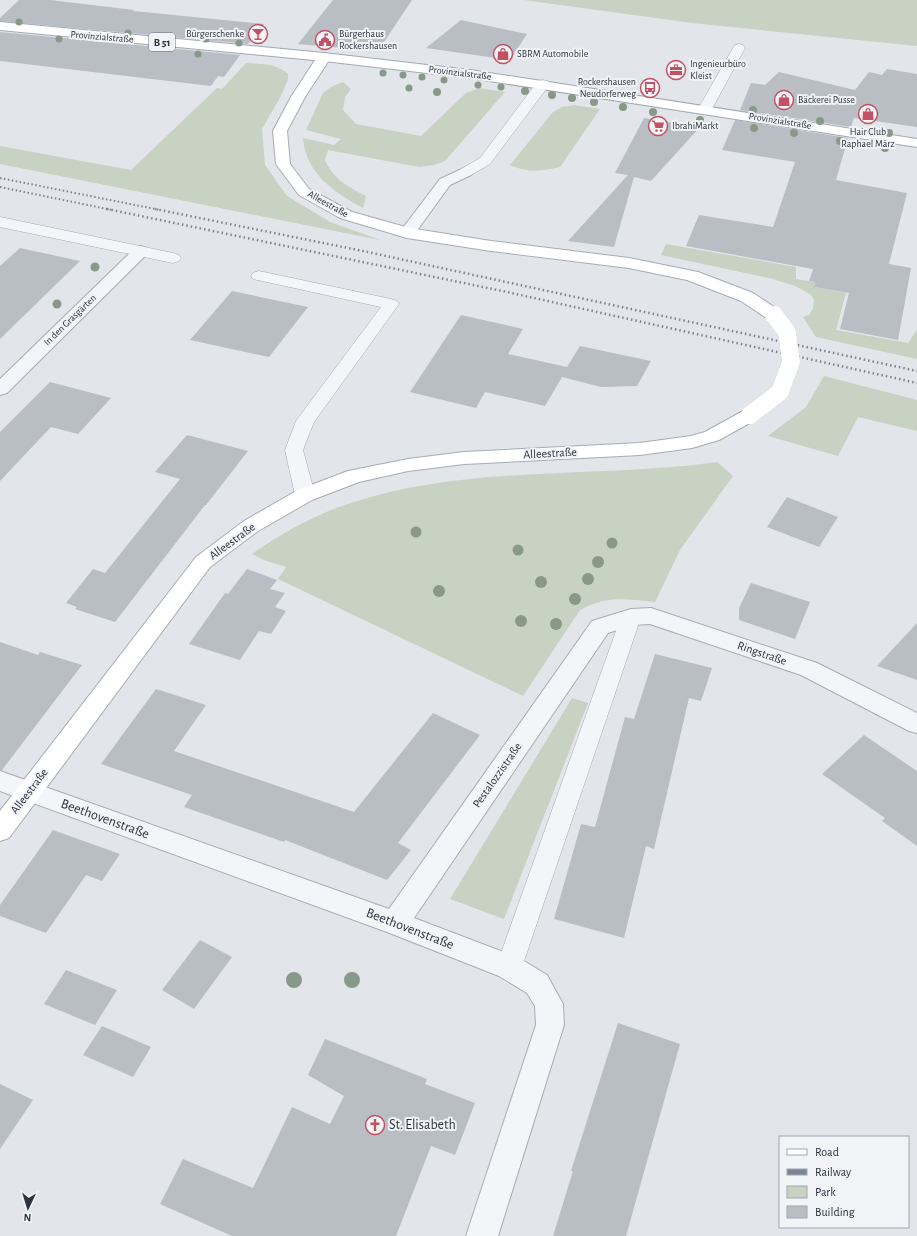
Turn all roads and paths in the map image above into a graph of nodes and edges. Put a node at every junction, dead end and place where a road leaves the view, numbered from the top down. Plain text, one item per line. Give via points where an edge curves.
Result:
1 (0, 26) edge
2 (739, 48) dead end
3 (324, 57) junction
4 (543, 84) junction
5 (705, 109) junction
6 (917, 143) edge
7 (466, 172) joint
8 (0, 222) edge
9 (406, 233) junction
10 (140, 251) junction
11 (173, 258) dead end
12 (259, 276) dead end
13 (0, 390) edge
14 (305, 495) junction
15 (631, 616) junction
16 (600, 627) joint
17 (917, 724) edge
18 (0, 781) edge
19 (29, 791) junction
20 (0, 830) edge
21 (395, 923) junction
22 (509, 967) junction
23 (482, 1236) edge

1 - 3 street, Provinzialstraße / B 51
2 - 5 lane
3 - 4 street, Provinzialstraße
3 - 9 street, Alleestraße via 301,90 280,130 283,164 304,192 346,215
4 - 5 street, Provinzialstraße
4 - 7 lane via 485,161
5 - 6 street, Provinzialstraße
7 - 9 street via 445,182
8 - 10 lane
9 - 14 street, Alleestraße, bridge via 629,263 692,276 747,297 774,315 787,332 791,362 780,392 750,415 712,436 692,442 640,449 457,458 356,476
10 - 11 lane
10 - 13 street, In den Grasgärten
12 - 14 lane via 392,304 305,421 294,450
14 - 19 street, Alleestraße via 251,526 203,562
15 - 16 street, Ringstraße
15 - 17 street, Ringstraße via 651,616 809,669
15 - 22 lane
16 - 21 street, Pestalozzistraße
18 - 19 street, Beethovenstraße
19 - 20 street, Alleestraße
19 - 21 street, Beethovenstraße
21 - 22 street, Beethovenstraße
22 - 23 street, Beethovenstraße via 537,984 549,1004 550,1025

